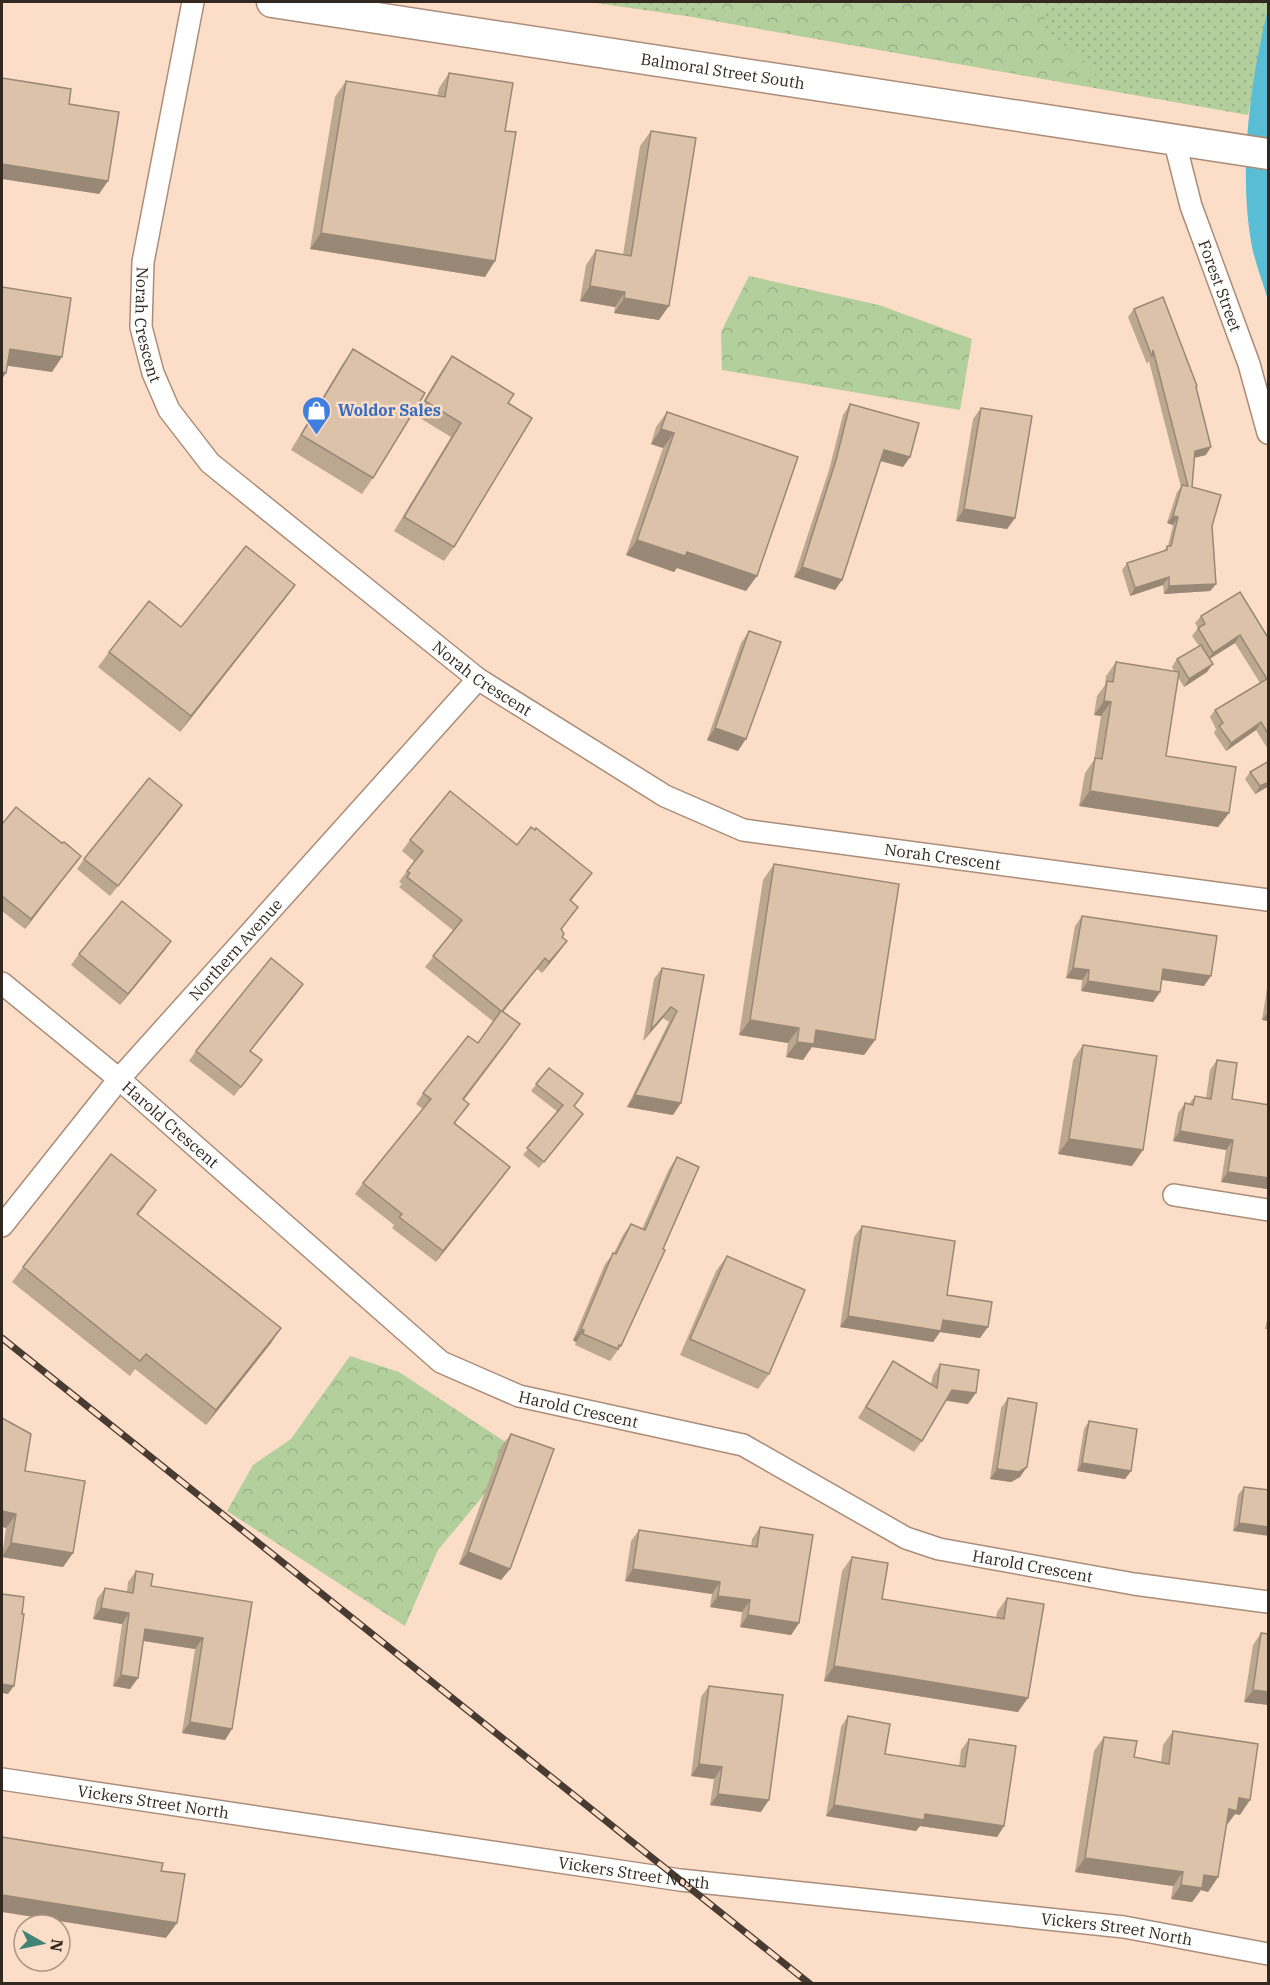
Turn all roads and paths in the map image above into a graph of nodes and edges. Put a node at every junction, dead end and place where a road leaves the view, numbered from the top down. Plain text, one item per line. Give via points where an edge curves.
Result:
1 (193, 2) edge
2 (272, 2) edge
3 (1174, 139) junction
4 (1269, 154) edge
5 (1269, 433) edge
6 (478, 679) junction
7 (1269, 900) edge
8 (2, 983) edge
9 (119, 1079) junction
10 (1174, 1195) dead end
11 (1269, 1210) edge
12 (2, 1226) edge
13 (1269, 1602) edge
14 (2, 1779) edge
15 (1269, 1954) edge

1 - 6 street, Norah Crescent via 143,262 141,327 153,373 169,410 210,463
2 - 3 main road, Balmoral Street South
3 - 4 main road, Balmoral Street South
3 - 5 street, Forest Street via 1191,206 1249,364
6 - 7 street, Norah Crescent via 665,796 743,830
6 - 9 street, Northern Avenue
8 - 9 street, Harold Crescent
9 - 12 street, Northern Avenue
9 - 13 street, Harold Crescent via 441,1362 519,1396 743,1445 906,1538 939,1549 1134,1584
10 - 11 street
14 - 15 street, Vickers Street North via 680,1880 1124,1927

